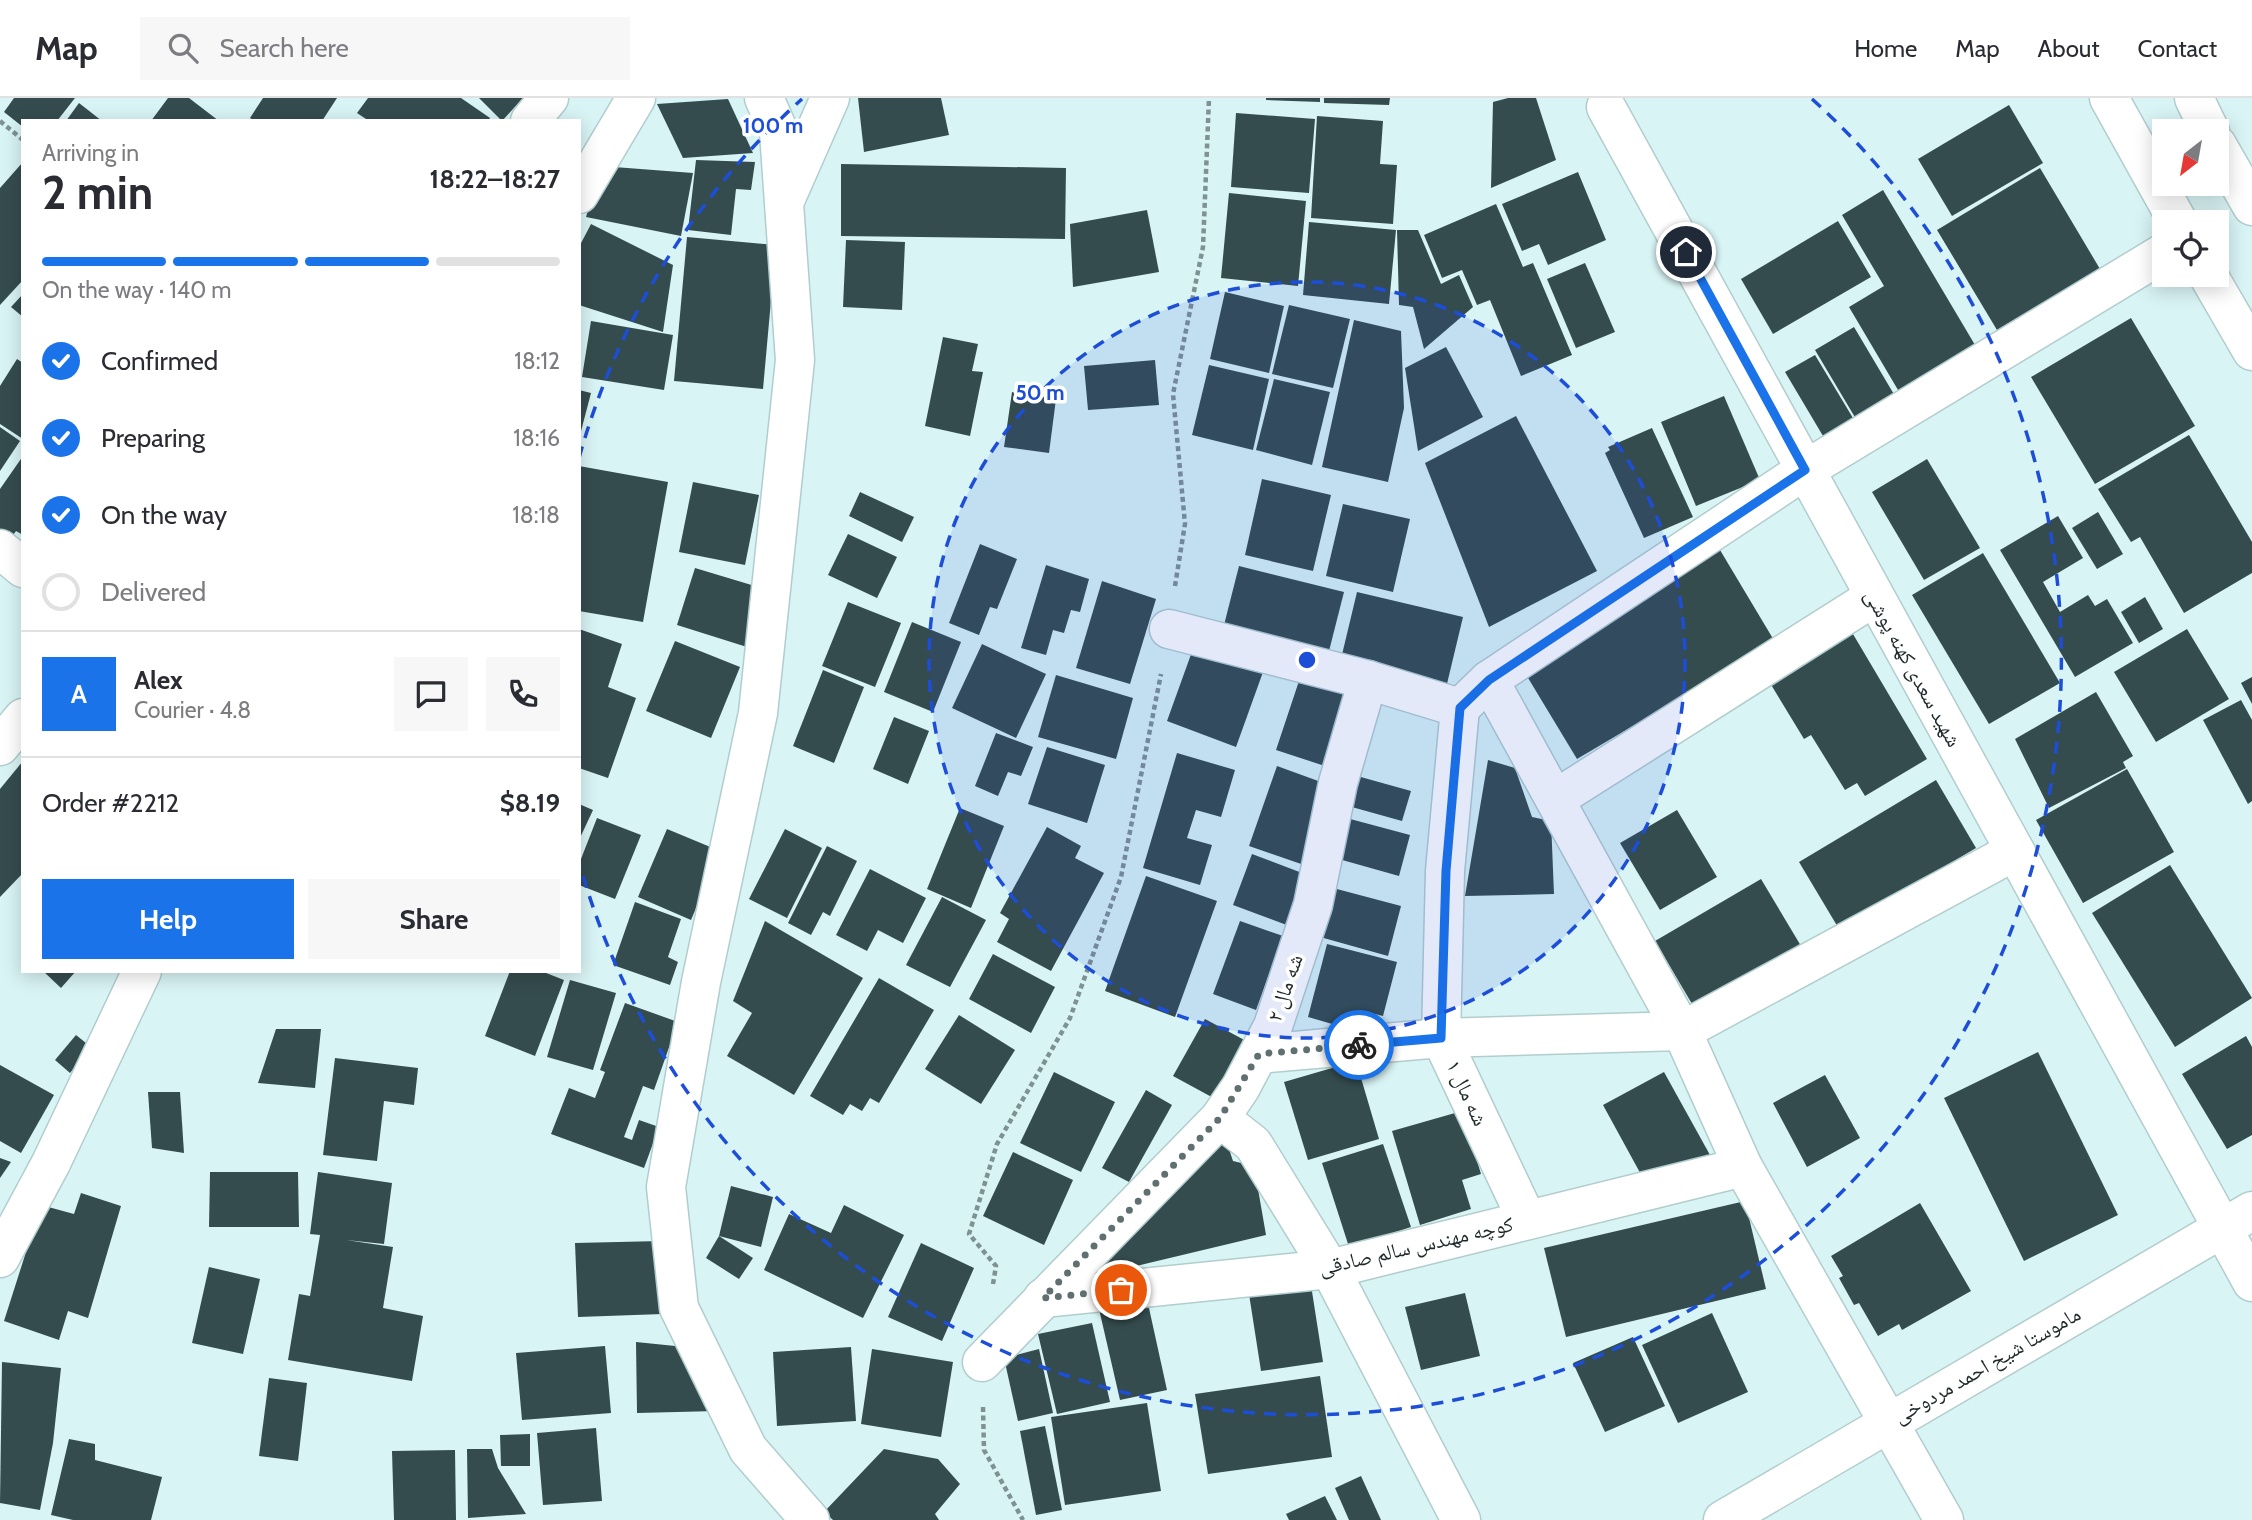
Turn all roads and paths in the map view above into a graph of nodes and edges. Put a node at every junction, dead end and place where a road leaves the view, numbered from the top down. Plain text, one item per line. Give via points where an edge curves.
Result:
1 (549, 98) edge
2 (636, 98) edge
3 (764, 98) edge
4 (830, 98) edge
5 (1209, 98) edge
6 (2109, 98) edge
7 (2194, 98) edge
8 (1606, 107) dead end
9 (532, 119) edge
10 (2204, 119) edge
11 (0, 121) edge
12 (21, 138) edge
13 (2230, 168) edge
14 (581, 191) edge
15 (783, 203) junction
16 (2252, 206) edge
17 (2171, 210) edge
18 (2152, 260) edge
19 (2215, 287) edge
20 (2252, 351) edge
21 (1805, 470) junction
22 (0, 549) edge
23 (21, 566) edge
24 (1874, 597) junction
25 (1168, 629) junction
26 (1368, 680) junction
27 (1489, 680) junction
28 (1460, 708) junction
29 (21, 720) edge
30 (0, 746) edge
31 (1556, 798) junction
32 (2015, 851) junction
33 (141, 973) edge
34 (1682, 1031) junction
35 (1441, 1038) junction
36 (1259, 1054) junction
37 (1220, 1118) junction
38 (1742, 1167) junction
39 (1527, 1220) junction
40 (2237, 1220) edge
41 (0, 1258) edge
42 (1329, 1269) junction
43 (2252, 1282) edge
44 (992, 1293) dead end
45 (1043, 1298) junction
46 (982, 1362) joint
47 (1889, 1423) junction
48 (810, 1520) edge
49 (1023, 1520) edge
50 (1461, 1520) edge
51 (1723, 1520) edge
52 (1944, 1520) edge

1 - 9 street
2 - 14 street
3 - 15 street via 779,132
4 - 15 street
5 - 25 path via 1203,247 1173,394 1185,524
6 - 17 street
7 - 10 street
8 - 21 street, شهید سعدی کهنه پوشی
11 - 12 path
13 - 16 street
15 - 48 street via 796,360 758,713 701,982 666,1187 679,1308 748,1449
18 - 21 street
19 - 20 street
21 - 24 street, شهید سعدی کهنه پوشی
21 - 27 street
22 - 23 street
24 - 31 street
24 - 32 street, شهید سعدی کهنه پوشی
25 - 26 street
25 - 44 path via 1121,877 1070,1018 997,1144 969,1234 996,1266
26 - 28 street
26 - 36 street, شه مال ۲ via 1338,783 1313,905 1273,1026
27 - 28 street
27 - 31 street
28 - 35 street, شه مال ۱ via 1446,871
29 - 30 street
31 - 34 street
32 - 34 street
32 - 40 street, شهید سعدی کهنه پوشی
33 - 41 street via 51,1163
34 - 35 street
34 - 38 street
35 - 36 street
35 - 39 street, شه مال ۱
36 - 37 street, شه مال ۲
37 - 42 street via 1253,1144
37 - 45 street, شه مال ۲
38 - 39 street, کوچه مهندس سالم صادقی
38 - 47 street
39 - 42 street, کوچه مهندس سالم صادقی
40 - 43 street, شهید سعدی کهنه پوشی
40 - 47 street, ماموستا شیخ احمد مردوخی
42 - 45 street, کوچه مهندس سالم صادقی
42 - 50 street
45 - 46 street, شه مال ۲
46 - 49 path via 984,1450
47 - 51 street, ماموستا شیخ احمد مردوخی
47 - 52 street

